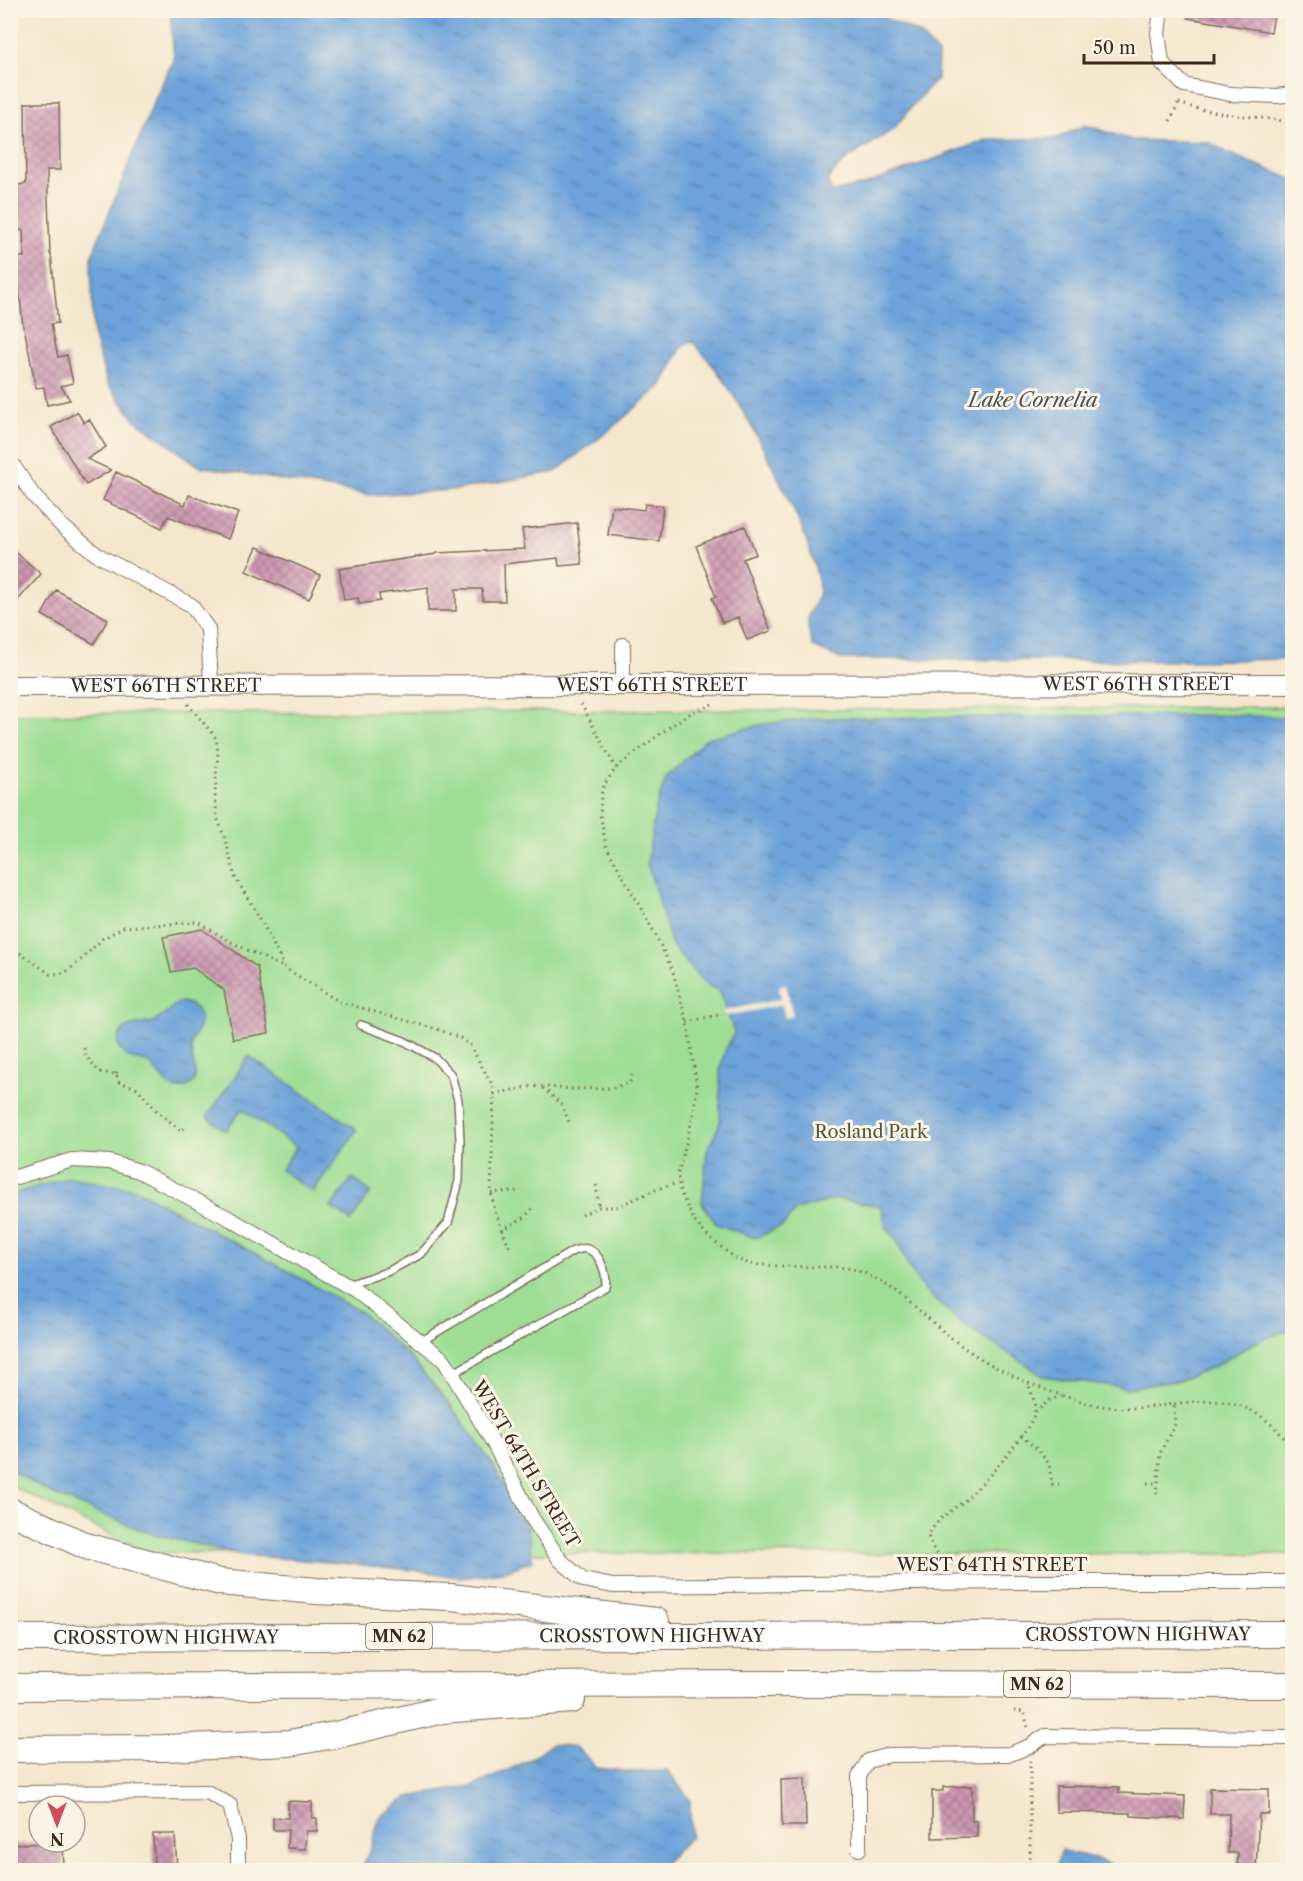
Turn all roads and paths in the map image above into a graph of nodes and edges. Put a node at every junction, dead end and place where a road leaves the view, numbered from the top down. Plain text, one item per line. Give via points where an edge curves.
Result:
1 (1161, 10) edge
2 (1184, 86) junction
3 (1293, 94) edge
4 (1179, 103) junction
5 (1170, 121) dead end
6 (1293, 123) edge
7 (10, 461) edge
8 (623, 645) dead end
9 (623, 684) junction
10 (1293, 684) edge
11 (211, 685) junction
12 (10, 686) edge
13 (579, 697) dead end
14 (183, 698) dead end
15 (717, 702) dead end
16 (616, 768) junction
17 (10, 946) edge
18 (285, 968) junction
19 (718, 1015) dead end
20 (687, 1022) junction
21 (361, 1025) dead end
22 (84, 1048) dead end
23 (119, 1069) dead end
24 (116, 1074) junction
25 (632, 1075) dead end
26 (542, 1087) junction
27 (494, 1094) junction
28 (570, 1124) dead end
29 (187, 1126) dead end
30 (10, 1179) edge
31 (678, 1184) junction
32 (596, 1185) dead end
33 (519, 1191) dead end
34 (491, 1193) junction
35 (599, 1207) junction
36 (533, 1208) dead end
37 (582, 1215) dead end
38 (502, 1230) junction
39 (511, 1251) dead end
40 (347, 1285) junction
41 (420, 1342) junction
42 (452, 1374) junction
43 (1028, 1383) junction
44 (1061, 1396) junction
45 (1174, 1404) junction
46 (1035, 1412) junction
47 (1021, 1436) junction
48 (1293, 1448) edge
49 (1147, 1483) dead end
50 (1158, 1483) junction
51 (1059, 1484) dead end
52 (1157, 1494) dead end
53 (11, 1511) edge
54 (952, 1564) dead end
55 (1293, 1582) edge
56 (1293, 1634) edge
57 (788, 1635) junction
58 (10, 1638) edge
59 (781, 1684) junction
60 (1293, 1685) edge
61 (10, 1687) edge
62 (1014, 1711) dead end
63 (1293, 1738) edge
64 (1030, 1746) junction
65 (10, 1749) edge
66 (10, 1793) edge
67 (860, 1849) dead end
68 (238, 1870) edge
69 (1030, 1870) edge

1 - 2 street via 1158,33 1162,63
2 - 3 street via 1230,94
2 - 4 path
4 - 5 path
4 - 6 path via 1229,115
7 - 11 street via 33,495 96,554 191,605 208,629
8 - 9 street
9 - 10 street, WEST 66TH STREET
9 - 11 street, WEST 66TH STREET
11 - 12 street, WEST 66TH STREET
13 - 16 path
14 - 18 path via 216,738 217,817 235,877
15 - 16 path via 687,715
16 - 20 path via 601,795 606,846 672,969
17 - 18 path via 50,975 65,973 102,939 124,927 198,922
18 - 27 path via 340,1002 460,1038 470,1045
19 - 20 path
20 - 31 path via 697,1087
21 - 40 lane via 405,1041 435,1058 451,1075 459,1110 459,1181 448,1223 421,1254 387,1272
22 - 24 path via 99,1072
23 - 24 path
24 - 29 path via 119,1082 137,1088 181,1131
25 - 26 path via 630,1082 613,1088
26 - 27 path
26 - 28 path via 561,1104
27 - 34 path
30 - 40 street, WEST 64TH STREET via 72,1160 109,1162 139,1171
31 - 35 path via 616,1207
31 - 43 path via 695,1222 706,1236 736,1259 750,1264 857,1270 909,1302 975,1356
32 - 35 path
33 - 34 path
34 - 38 path
35 - 37 path
36 - 38 path
38 - 39 path
40 - 41 street, WEST 64TH STREET
41 - 42 street, WEST 64TH STREET via 444,1360
41 - 42 lane via 573,1251 583,1248 596,1254 606,1276 605,1287
42 - 55 street, WEST 64TH STREET via 532,1518 560,1560 583,1580 613,1586
43 - 44 path
43 - 46 path
44 - 45 path via 1122,1409
44 - 46 path
45 - 48 path via 1216,1401 1252,1410 1275,1427
45 - 50 path via 1175,1424 1160,1454
46 - 47 path
47 - 51 path via 1049,1464 1052,1484
47 - 54 path via 999,1466 935,1523 928,1535 940,1558
49 - 50 path
50 - 52 path
53 - 57 highway via 86,1546 220,1582 451,1597
56 - 57 highway, CROSSTOWN HIGHWAY / MN 62
57 - 58 highway, CROSSTOWN HIGHWAY / MN 62
59 - 60 highway, MN 62
59 - 61 highway, MN 62
59 - 65 highway via 442,1710 289,1743
62 - 64 path via 1024,1712
63 - 64 street via 1045,1736
64 - 67 street via 1010,1754 889,1755 868,1761 859,1776
64 - 69 path
66 - 68 street via 207,1792 230,1804 238,1839

